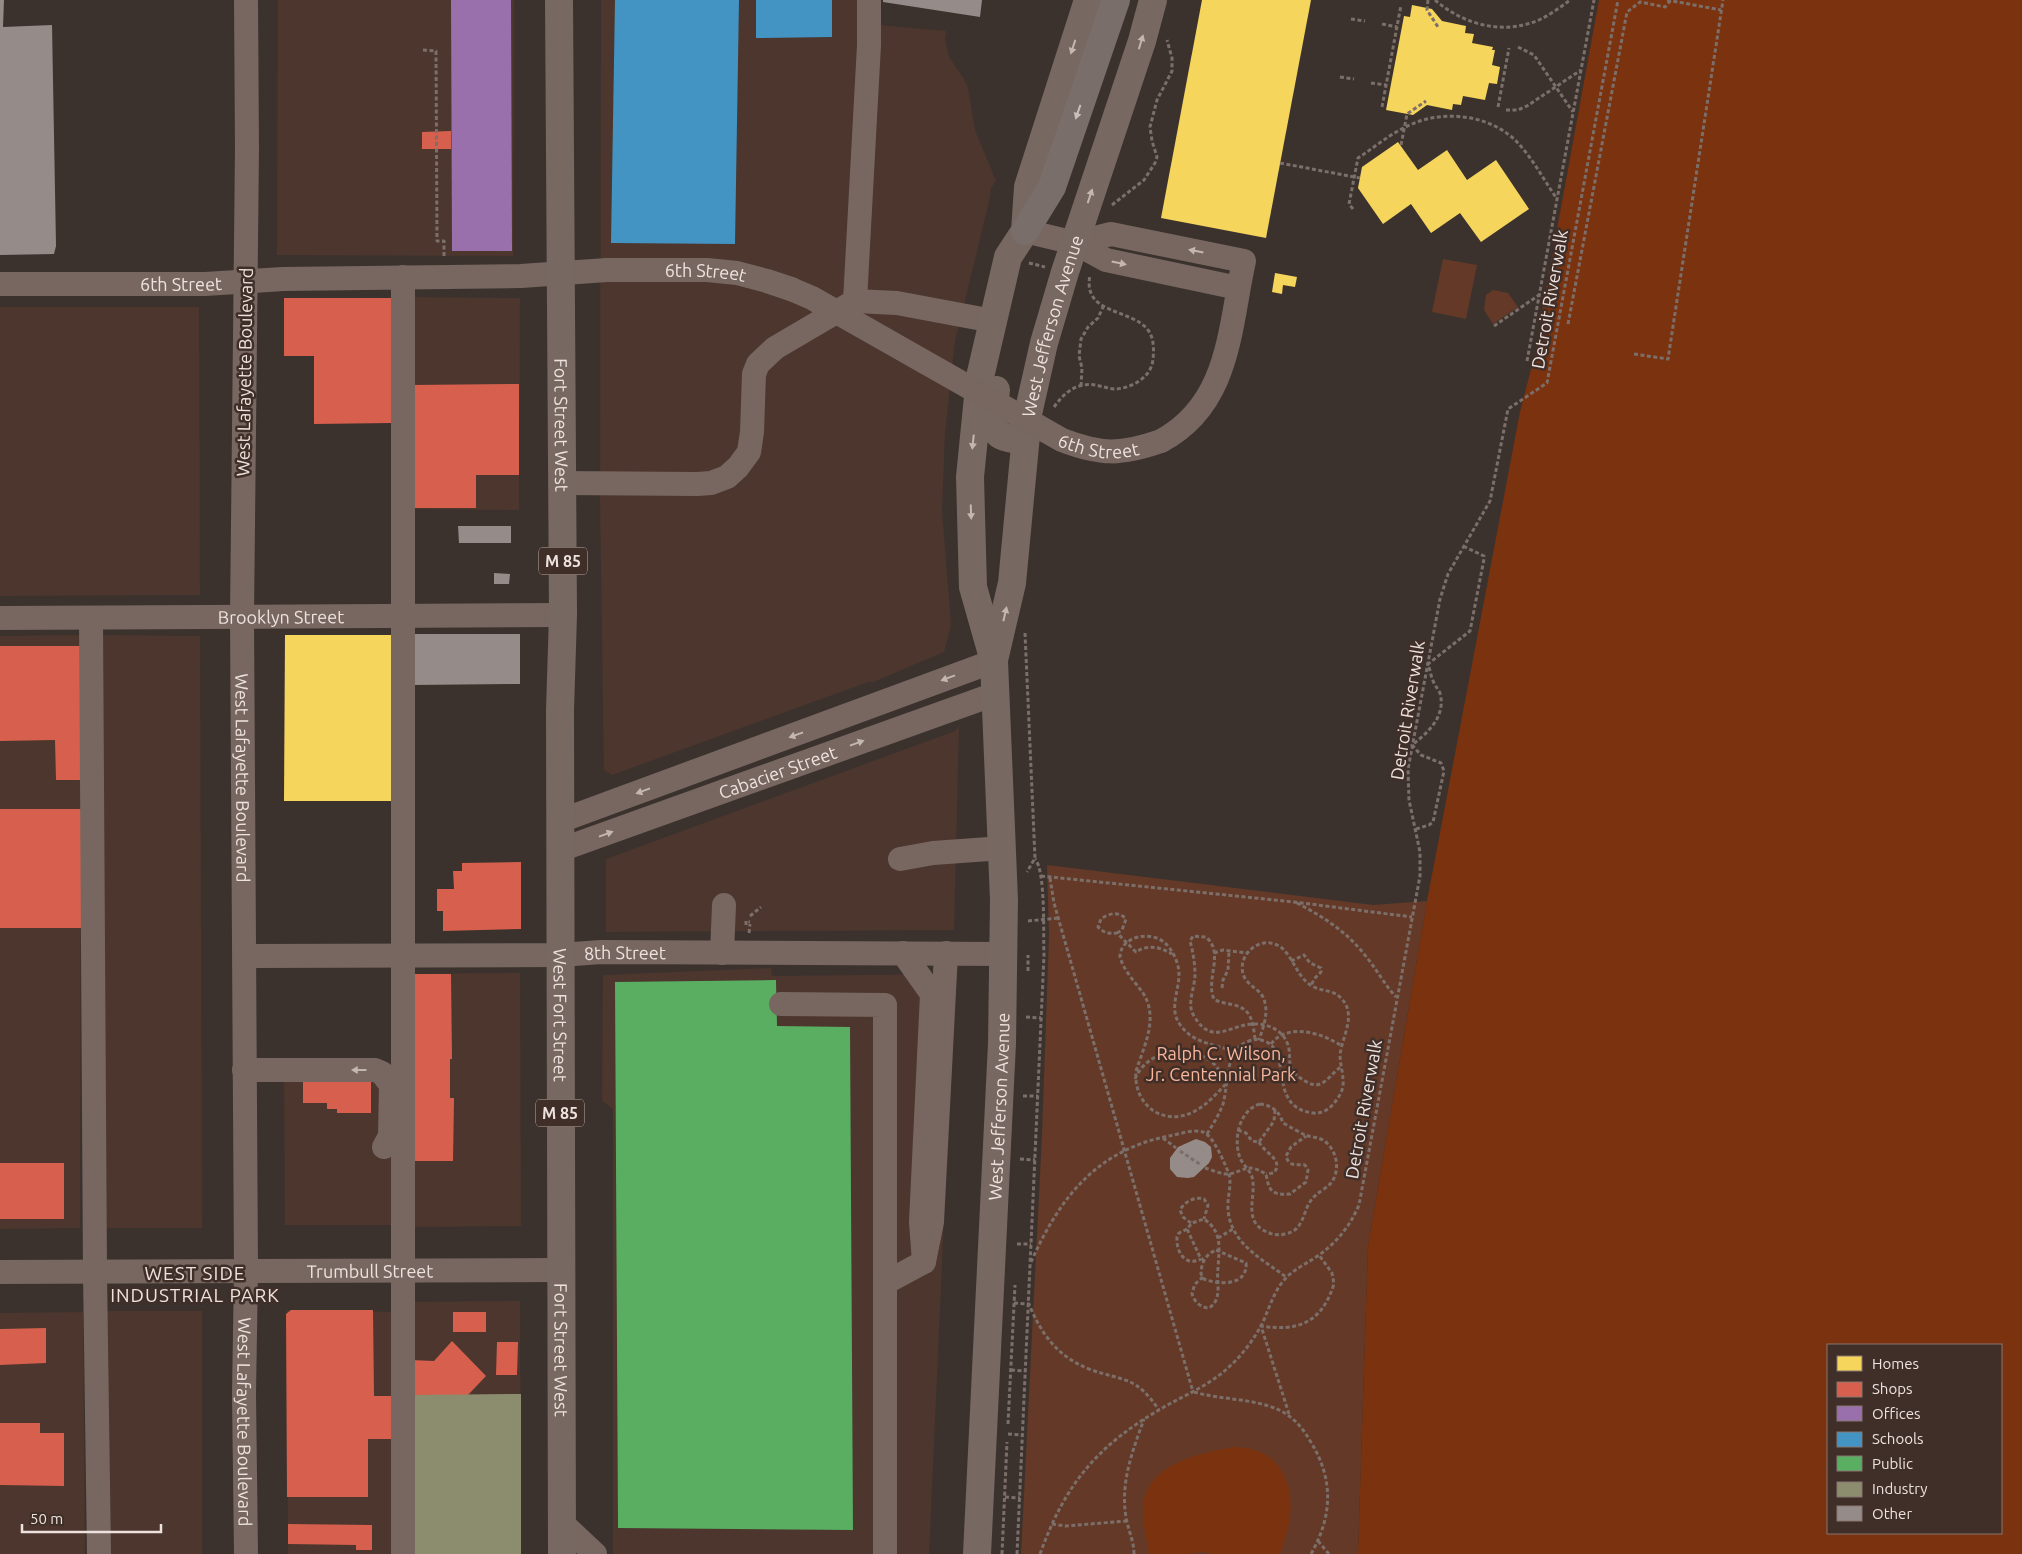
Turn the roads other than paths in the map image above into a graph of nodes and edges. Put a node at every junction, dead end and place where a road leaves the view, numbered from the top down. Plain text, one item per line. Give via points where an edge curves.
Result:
1 (246, 0) edge
2 (559, 0) edge
3 (869, 0) edge
4 (1088, 0) edge
5 (1116, 0) edge
6 (1153, 0) edge
7 (1025, 231) junction
8 (1075, 243) junction
9 (562, 273) junction
10 (403, 277) junction
11 (1003, 280) junction
12 (245, 281) junction
13 (0, 284) edge
14 (1238, 288) junction
15 (855, 301) junction
16 (993, 321) junction
17 (1039, 413) junction
18 (562, 483) junction
19 (563, 615) junction
20 (403, 616) junction
21 (242, 617) junction
22 (0, 618) edge
23 (91, 618) junction
24 (994, 661) junction
25 (995, 694) junction
26 (560, 822) junction
27 (1003, 848) junction
28 (560, 850) junction
29 (900, 859) dead end
30 (724, 905) dead end
31 (722, 953) junction
32 (903, 953) junction
33 (946, 953) junction
34 (1004, 954) junction
35 (402, 955) junction
36 (560, 955) junction
37 (245, 956) junction
38 (781, 1004) dead end
39 (244, 1070) junction
40 (384, 1146) dead end
41 (924, 1262) junction
42 (246, 1270) junction
43 (560, 1270) junction
44 (403, 1271) junction
45 (0, 1272) edge
46 (95, 1272) junction
47 (885, 1284) junction
48 (562, 1524) junction
49 (98, 1554) edge
50 (246, 1554) edge
51 (403, 1554) edge
52 (562, 1554) edge
53 (595, 1554) edge
54 (885, 1554) edge
55 (977, 1554) edge

1 - 12 street, West Lafayette Boulevard
2 - 9 main road, Fort Street West / M 85
3 - 15 street
4 -> 7 main road, West Jefferson Avenue via 1028,187
5 -> 7 highway via 1052,187
8 -> 6 main road, West Jefferson Avenue
7 - 8 street
7 - 11 main road, West Jefferson Avenue via 1008,257
8 -> 14 street via 1106,260
14 -> 8 street, 6th Street via 1244,261 1111,234
8 - 17 main road, West Jefferson Avenue via 1044,343
9 - 10 street, 6th Street
9 - 14 street, 6th Street, bridge via 708,270 744,275 791,289 1062,440 1080,448 1112,452 1128,451 1161,441 1188,423 1202,408 1212,392 1226,354
9 - 18 main road, Fort Street West / M 85
10 - 12 street, 6th Street
10 - 20 street
11 - 16 main road, West Jefferson Avenue
11 - 17 main road via 1006,323 992,421 996,432 1004,438 1013,439
12 - 13 street, 6th Street via 206,284
12 - 21 street, West Lafayette Boulevard
15 - 16 street via 897,303
15 - 18 street via 775,348 758,364 752,386 751,445 742,463 727,477 697,484
16 -> 24 main road, West Jefferson Avenue via 980,377 970,477 973,587
24 -> 17 main road, West Jefferson Avenue via 1012,583
18 - 19 main road, Fort Street West / M 85
19 - 20 street, Brooklyn Street
19 - 26 main road, Fort Street West / M 85
20 - 21 street, Brooklyn Street
20 - 35 street
21 - 23 street, Brooklyn Street
21 - 37 street, West Lafayette Boulevard
22 - 23 street, Brooklyn Street
23 - 46 street
24 - 25 main road, West Jefferson Avenue
24 -> 26 street, Cabacier Street
25 - 27 main road, West Jefferson Avenue
28 -> 25 street, Cabacier Street
26 - 28 main road, Fort Street West / M 85
27 - 29 street
27 - 34 main road, West Jefferson Avenue
28 - 36 main road, West Fort Street / M 85
30 - 31 street
31 - 32 street, 8th Street
31 - 36 street, 8th Street
32 - 33 street, 8th Street
32 - 41 street via 932,994 922,1222
33 - 34 street, 8th Street
33 - 41 street via 932,1222
34 - 55 main road, West Jefferson Avenue
35 - 36 street, 8th Street
35 - 37 street, 8th Street
35 - 44 street
36 - 43 main road, West Fort Street / M 85
37 - 39 street, West Lafayette Boulevard
38 - 47 street via 885,1005
40 -> 39 street via 390,1136 390,1085 382,1073 371,1070
39 - 42 street, West Lafayette Boulevard
41 - 47 street
42 - 44 street, Trumbull Street
42 - 46 street, Trumbull Street
42 - 50 street, West Lafayette Boulevard
43 - 44 street, Trumbull Street
43 - 48 main road, Fort Street West / M 85
44 - 51 street
45 - 46 street, Trumbull Street
46 - 49 street
47 - 54 street
48 - 52 main road, M 85
48 - 53 street

